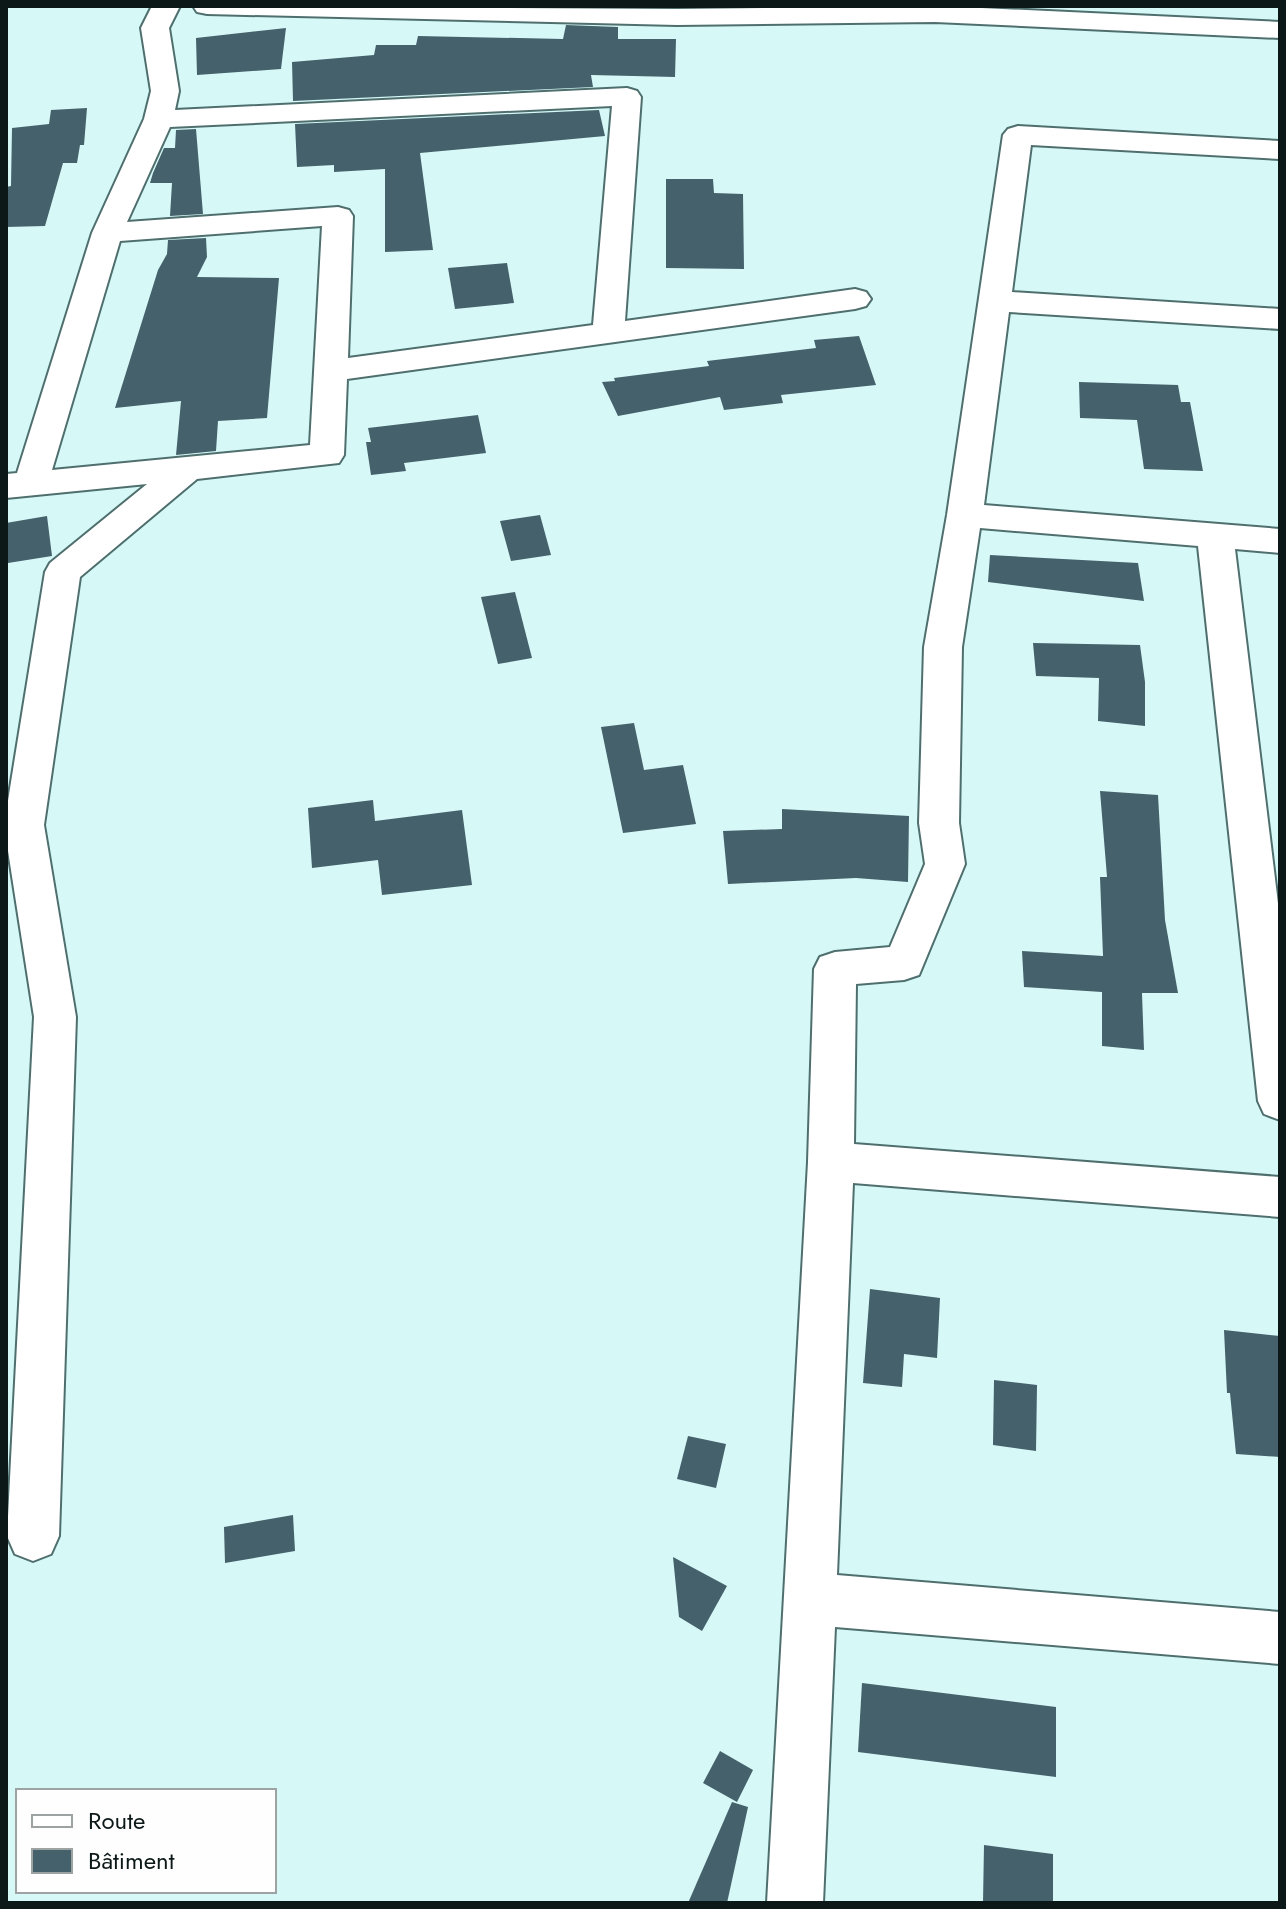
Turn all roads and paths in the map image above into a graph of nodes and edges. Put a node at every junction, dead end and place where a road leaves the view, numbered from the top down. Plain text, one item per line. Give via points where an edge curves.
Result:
1 (166, 6) edge
2 (207, 6) edge
3 (935, 10) edge
4 (677, 12) edge
5 (1280, 30) edge
6 (159, 119) junction
7 (1280, 150) edge
8 (107, 233) junction
9 (855, 299) dead end
10 (995, 301) junction
11 (1280, 319) edge
12 (608, 333) junction
13 (331, 371) junction
14 (188, 468) junction
15 (18, 484) edge
16 (965, 515) junction
17 (1215, 535) junction
18 (1280, 541) edge
19 (1280, 1101) edge
20 (831, 1162) junction
21 (1280, 1197) edge
22 (33, 1536) dead end
23 (811, 1599) junction
24 (1280, 1638) edge
25 (805, 1723) junction
26 (770, 1903) edge
27 (795, 1903) edge

1 - 6 street via 155,28 165,91
2 - 4 street
3 - 4 street
3 - 5 street
6 - 8 street
6 - 12 street via 627,97
7 - 10 street via 1018,135
8 - 13 street via 338,216
8 - 15 street
9 - 12 street
10 - 11 street
10 - 16 street
12 - 13 street
13 - 14 street via 327,455
14 - 15 street
14 - 22 street via 63,572 24,825 55,1017
16 - 17 street
16 - 20 street via 943,647 939,823 945,864 904,963 835,969
17 - 18 street
17 - 19 street
20 - 21 street
20 - 23 street
23 - 24 street
23 - 25 street
25 - 26 street
25 - 27 street

